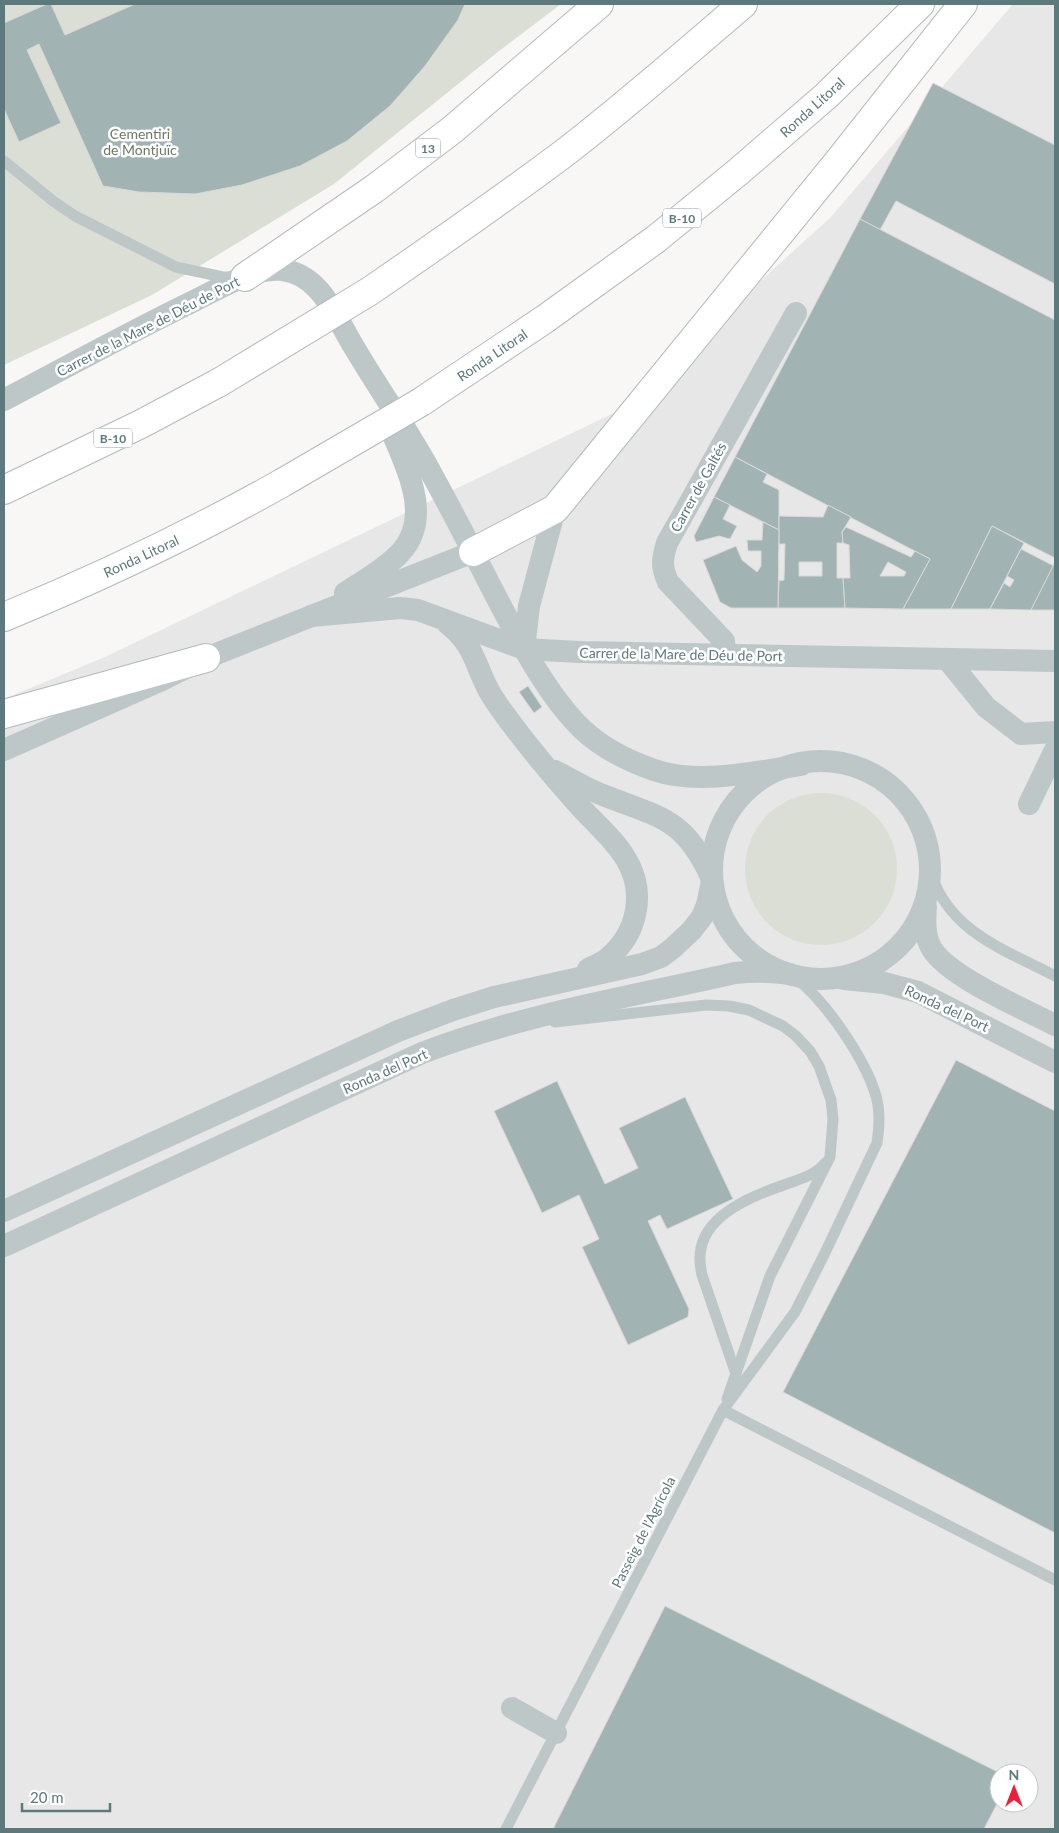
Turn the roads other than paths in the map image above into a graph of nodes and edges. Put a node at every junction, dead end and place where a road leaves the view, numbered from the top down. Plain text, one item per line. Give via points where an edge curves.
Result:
1 (599, 4) edge
2 (743, 4) edge
3 (920, 4) edge
4 (963, 4) edge
5 (4, 161) edge
6 (245, 277) junction
7 (796, 313) dead end
8 (366, 368) junction
9 (4, 400) edge
10 (4, 490) edge
11 (554, 509) junction
12 (169, 544) junction
13 (473, 552) junction
14 (311, 616) junction
15 (4, 617) edge
16 (437, 617) junction
17 (4, 636) edge
18 (524, 649) junction
19 (724, 654) junction
20 (206, 658) junction
21 (947, 659) junction
22 (1055, 661) edge
23 (4, 714) edge
24 (1055, 732) edge
25 (4, 750) edge
26 (1055, 750) edge
27 (543, 764) junction
28 (801, 765) junction
29 (1029, 804) dead end
30 (931, 874) junction
31 (712, 880) junction
32 (926, 901) junction
33 (790, 974) junction
34 (1055, 976) edge
35 (831, 978) junction
36 (569, 979) junction
37 (506, 1024) junction
38 (1055, 1025) edge
39 (1055, 1062) edge
40 (830, 1158) junction
41 (4, 1211) edge
42 (4, 1246) edge
43 (736, 1374) junction
44 (723, 1410) junction
45 (1055, 1580) edge
46 (512, 1708) dead end
47 (556, 1733) junction
48 (506, 1829) edge

1 - 6 highway, 13 via 452,130 374,189
2 - 10 highway, B-10, bridge via 560,156 370,291 220,382
3 - 12 highway, Ronda Litoral / B-10, bridge via 826,96 738,172 656,239 545,319 421,402 228,514
4 - 11 highway
5 - 6 lane via 75,216 176,267 222,277
6 - 8 street, Carrer de la Mare de Déu de Port via 267,270 285,270 305,278 320,289
6 - 9 street, Carrer de la Mare de Déu de Port
7 - 19 street, Carrer de Galtés via 662,556 662,571 668,582 724,641
8 - 13 street, Carrer de la Mare de Déu de Port via 428,467
8 - 14 street, Carrer de la Mare de Déu de Port via 414,492 417,514 414,528 405,546 390,562
11 - 13 highway
11 - 18 street via 529,606
12 - 15 highway, Ronda Litoral / B-10
12 - 17 highway
13 - 14 street, Carrer de la Mare de Déu de Port
13 - 18 street, Carrer de la Mare de Déu de Port
14 - 16 street via 400,608
14 - 20 street, Carrer de la Mare de Déu de Port
16 - 18 street
16 - 27 street via 452,627 472,650 493,698
18 - 19 street, Carrer de la Mare de Déu de Port
18 - 28 street via 566,713 585,732 630,760 657,771 692,776 724,776
19 - 21 street, Carrer de la Mare de Déu de Port
20 - 23 highway
20 - 25 street, Carrer de la Mare de Déu de Port
21 - 22 street, Carrer de la Mare de Déu de Port
21 - 24 street via 986,707 1022,734
26 - 29 street
27 - 31 street via 600,794 659,816 674,825 696,850
27 - 36 street via 616,845 633,871 638,888 634,920 619,948 606,960
28 - 30 street via 822,762 861,768 894,788 908,803 925,836
28 - 31 street via 775,772 758,782 731,809 716,840
30 - 32 street
30 - 34 lane via 944,903 972,932
31 - 33 street via 721,914 732,933 767,964
31 - 36 street via 702,917 674,948 642,964
32 - 35 street via 909,934 886,958 856,974
32 - 38 street via 926,937 939,958 971,982
33 - 35 street
33 - 37 street, Ronda del Port via 755,971 735,974
33 - 44 lane, Passeig de l'Agrícola via 802,982 830,1013 865,1066 874,1089 880,1124 877,1143 794,1312
35 - 39 street, Ronda del Port via 884,983 918,992
36 - 41 street via 494,997 398,1031
37 - 40 lane via 578,1020 706,1005 729,1006 767,1017 796,1036 819,1066 831,1100
37 - 42 street, Ronda del Port via 422,1053
40 - 43 lane via 770,1276
40 - 43 lane via 812,1174 742,1203 718,1220 704,1237 700,1261 702,1275
43 - 44 lane
44 - 45 lane
44 - 47 lane, Passeig de l'Agrícola
46 - 47 street
47 - 48 lane, Passeig de l'Agrícola

